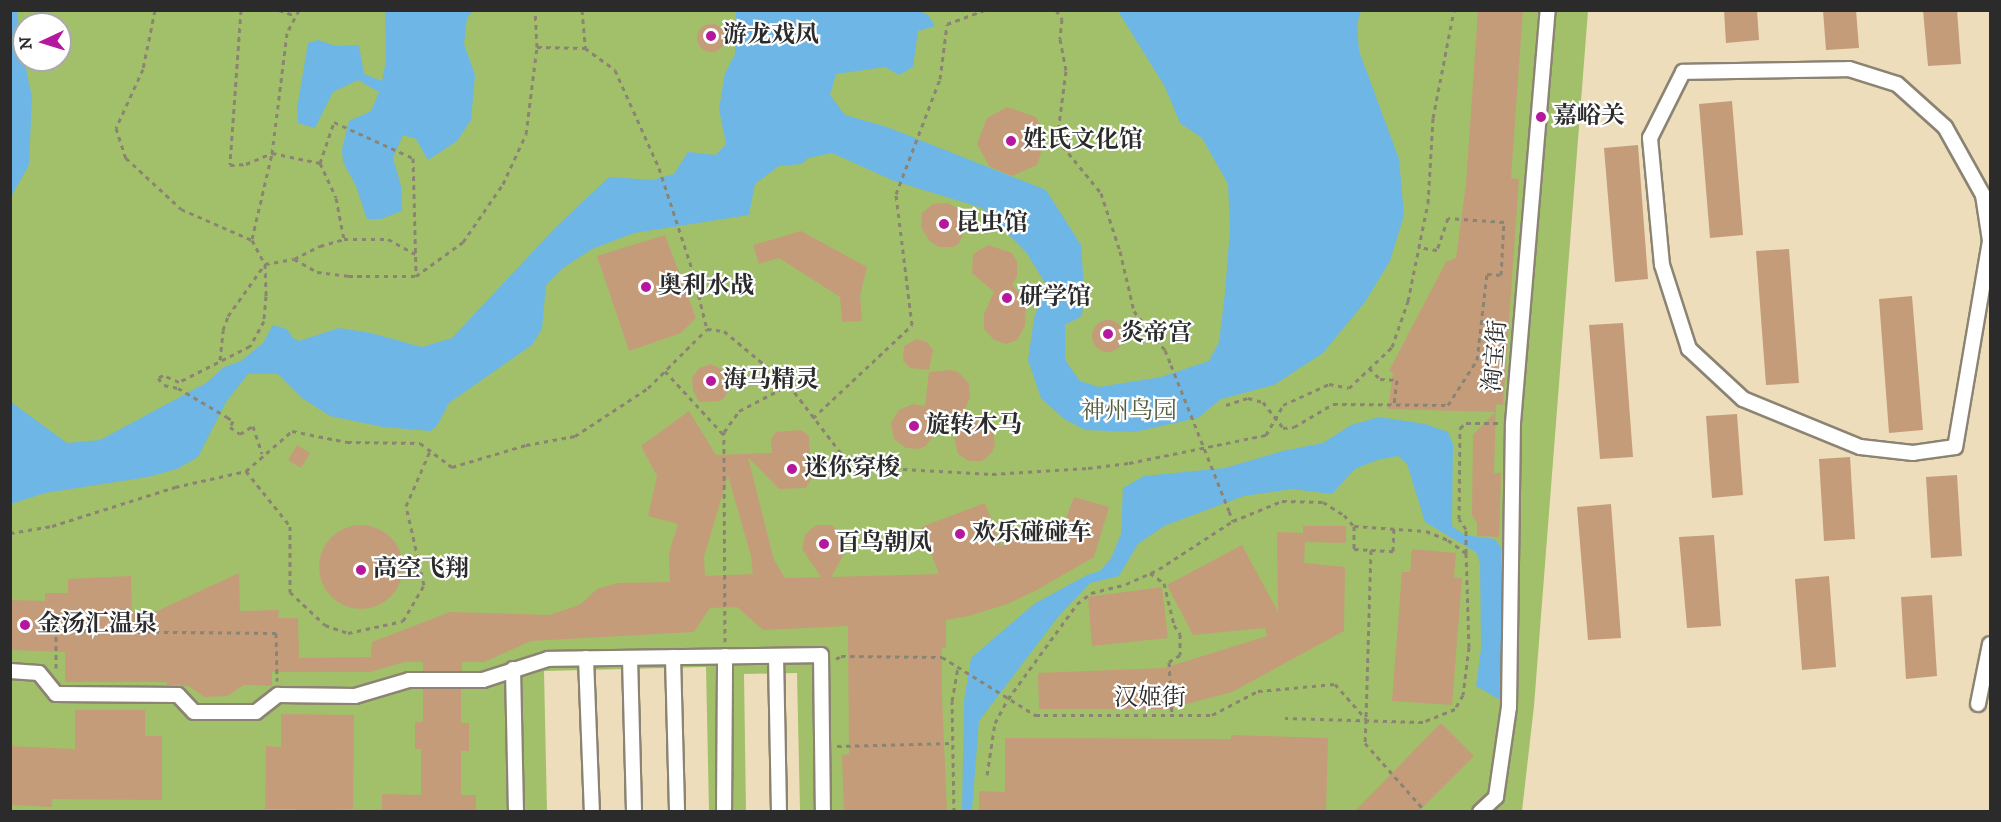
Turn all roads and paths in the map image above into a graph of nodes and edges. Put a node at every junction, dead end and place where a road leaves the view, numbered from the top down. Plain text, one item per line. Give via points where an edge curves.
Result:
1 (155, 10) edge
2 (241, 10) edge
3 (279, 10) edge
4 (299, 10) edge
5 (535, 10) edge
6 (582, 10) edge
7 (984, 10) edge
8 (1056, 10) edge
9 (1454, 10) edge
10 (1548, 10) edge
11 (296, 16) junction
12 (537, 46) junction
13 (585, 48) junction
14 (272, 153) junction
15 (320, 163) junction
16 (344, 239) junction
17 (252, 240) junction
18 (1990, 241) edge
19 (1419, 248) junction
20 (416, 254) junction
21 (294, 259) junction
22 (266, 264) junction
23 (416, 276) junction
24 (707, 329) junction
25 (220, 360) junction
26 (1370, 368) junction
27 (665, 371) junction
28 (789, 385) junction
29 (1394, 403) junction
30 (1226, 405) dead end
31 (813, 418) junction
32 (1513, 423) junction
33 (724, 435) junction
34 (430, 450) junction
35 (262, 454) junction
36 (246, 471) junction
37 (1233, 521) junction
38 (1354, 526) junction
39 (1394, 527) junction
40 (10, 533) edge
41 (1371, 550) junction
42 (1466, 553) junction
43 (1150, 573) junction
44 (1990, 644) edge
45 (725, 656) junction
46 (776, 656) junction
47 (673, 657) junction
48 (586, 658) junction
49 (630, 658) junction
50 (822, 668) junction
51 (958, 668) junction
52 (513, 669) junction
53 (10, 671) edge
54 (56, 694) junction
55 (278, 695) junction
56 (1008, 699) junction
57 (1978, 704) dead end
58 (1172, 716) junction
59 (1285, 718) dead end
60 (1366, 719) junction
61 (952, 743) junction
62 (823, 747) junction
63 (987, 775) dead end
64 (516, 812) edge
65 (592, 812) edge
66 (634, 812) edge
67 (677, 812) edge
68 (724, 812) edge
69 (779, 812) edge
70 (823, 812) edge
71 (954, 812) edge
72 (1426, 812) edge
73 (1480, 812) edge

1 - 17 path via 143,69 116,128 126,158 181,209
2 - 14 path via 230,165 246,164
3 - 11 path
4 - 11 path
5 - 12 path
6 - 13 path
7 - 31 path via 947,24 940,80 896,194 912,325
8 - 37 path, bridge via 1062,19 1060,39 1066,71 1056,139 1101,193 1134,310 1165,350
9 - 19 path via 1433,118 1428,203
10 - 32 street, 淘宝街
11 - 14 path via 287,33
12 - 13 path
12 - 23 path via 526,134 503,184 463,242
13 - 24 path via 615,70 659,168
14 - 15 path
14 - 17 path
15 - 16 path via 336,198
15 - 20 path via 334,122 413,158
16 - 20 path via 388,239
16 - 21 path
17 - 22 path
18 - 18 street via 1955,447 1913,453 1860,447 1743,399 1689,349 1662,265 1650,138 1683,72 1849,69 1897,84 1945,127 1983,195
19 - 26 path via 1408,301 1392,347
19 - 29 path via 1437,250 1448,218 1503,222 1501,275 1487,274 1477,360 1448,405
20 - 23 path
21 - 22 path
21 - 23 path via 317,272
22 - 25 path via 228,316
22 - 25 path via 264,321 250,346
24 - 27 path
24 - 28 path via 724,331
25 - 35 path via 179,382 163,375 158,378 164,385 182,391 233,421 230,427 240,434 252,426
26 - 29 path via 1380,379 1397,381
26 - 31 path via 1349,388 1329,384 1283,405 1266,435 1088,468 993,474 867,467 844,457
27 - 33 path
27 - 34 path via 648,388 575,436 526,445 452,467
28 - 31 path
28 - 33 path via 739,411
29 - 30 path, bridge via 1333,404 1294,427 1283,428 1263,402 1248,398
32 - 42 path via 1466,423 1460,428 1459,519 1466,529
32 - 73 street, 淘宝街 via 1509,707 1496,796
33 - 45 path
34 - 35 path via 420,443 347,442 292,431
34 - 36 path via 406,506 424,585 403,621 348,633 325,625 290,592 290,526
35 - 36 path
36 - 40 path via 175,487 52,526
37 - 38 path via 1282,501 1323,502
37 - 43 path
38 - 39 path
38 - 41 path via 1354,549
39 - 41 path via 1393,551
39 - 42 path via 1426,531
41 - 60 path
42 - 60 path via 1469,647 1463,695 1455,709 1423,722
43 - 56 path via 1091,593 1077,604
43 - 58 path via 1164,583 1174,625 1180,634 1180,655 1169,662
44 - 57 street
45 - 46 street
45 - 47 street
45 - 68 street
46 - 50 street via 821,656
46 - 69 street
47 - 49 street
47 - 67 street
48 - 49 street
48 - 52 street via 548,659
48 - 65 street
49 - 66 street
50 - 51 path, 汉姬街 via 841,656 942,657
50 - 62 street
51 - 56 path, 汉姬街
51 - 61 path via 952,701
52 - 55 street via 483,680 409,680 355,696
52 - 64 street
53 - 54 street via 39,673
54 - 55 street via 178,695 194,712 256,712
54 - 55 path via 56,631 276,633
56 - 58 path, 汉姬街 via 1035,716
56 - 63 path via 995,723
58 - 60 path, 汉姬街 via 1212,715 1258,691 1335,684
59 - 60 path
60 - 72 path via 1365,743
61 - 62 path
61 - 71 path
62 - 70 street

